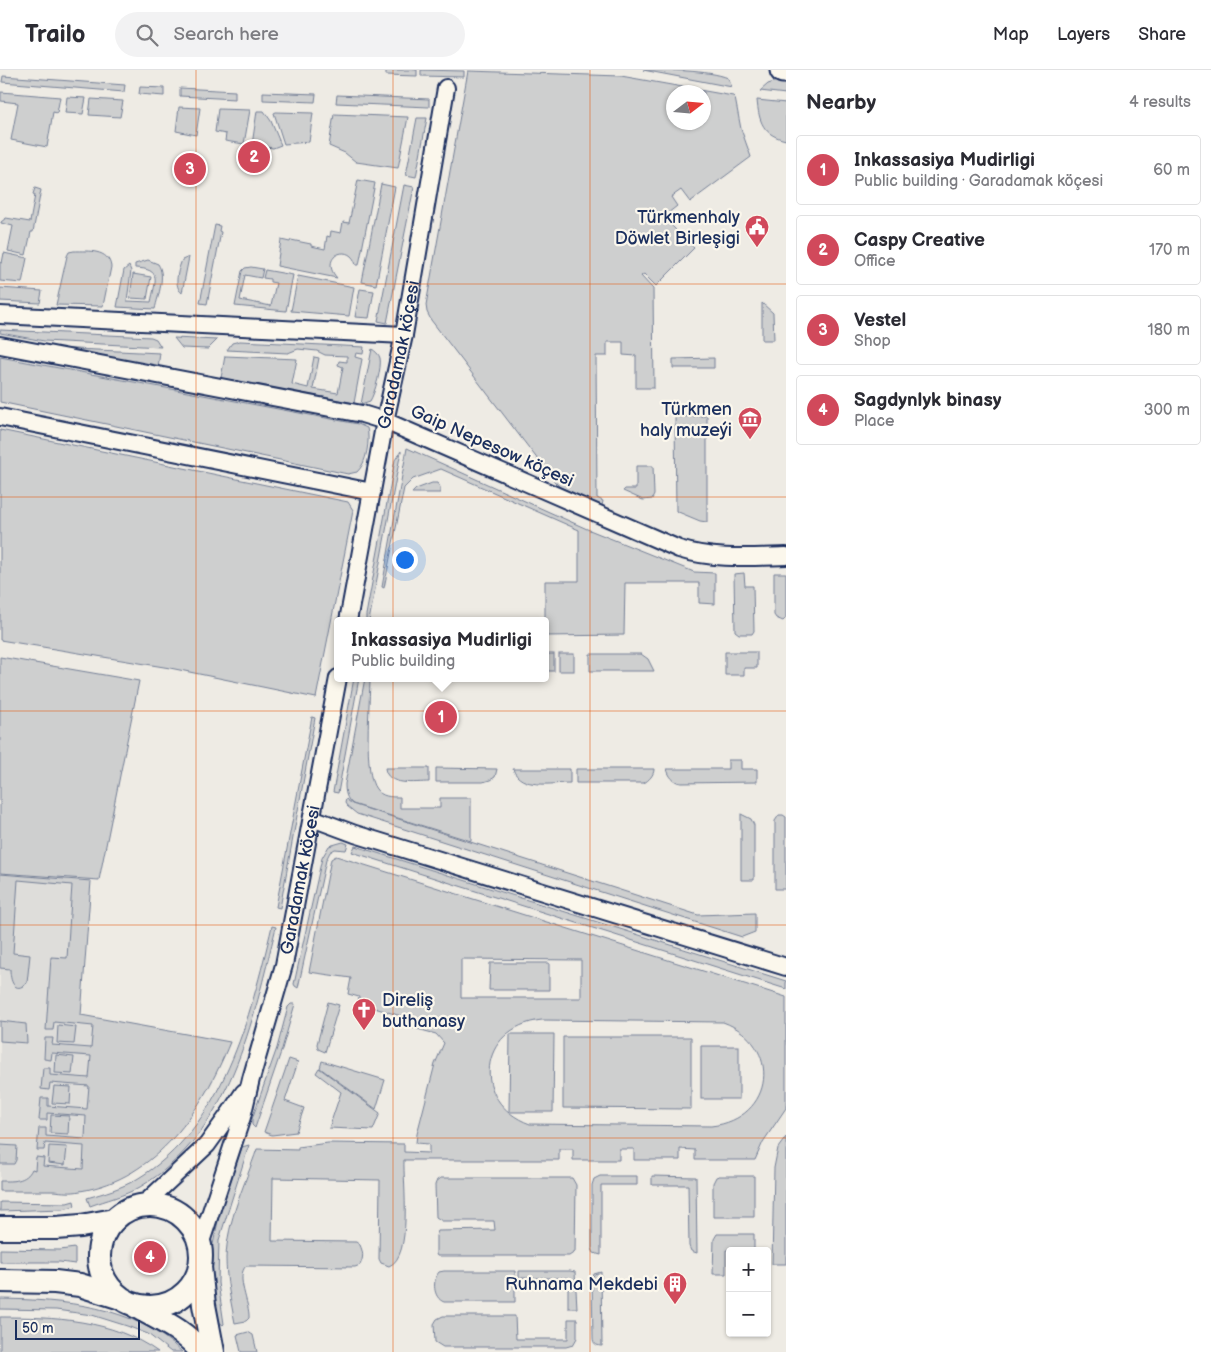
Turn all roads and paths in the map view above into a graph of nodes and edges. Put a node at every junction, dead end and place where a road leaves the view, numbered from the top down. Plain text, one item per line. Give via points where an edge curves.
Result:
1 (446, 88) dead end
2 (0, 315) edge
3 (404, 335) junction
4 (0, 345) edge
5 (0, 417) edge
6 (384, 420) junction
7 (372, 492) junction
8 (786, 556) edge
9 (349, 617) edge
10 (337, 682) edge
11 (312, 818) junction
12 (786, 967) edge
13 (251, 1079) junction
14 (142, 1206) junction
15 (114, 1220) junction
16 (0, 1228) edge
17 (200, 1245) junction
18 (200, 1267) junction
19 (0, 1281) edge
20 (126, 1301) junction
21 (201, 1352) edge
22 (213, 1352) edge

1 - 3 street, Garadamak köçesi
2 - 3 street
3 - 6 street, Garadamak köçesi
4 - 6 street, Gaip Nepesow köçesi
5 - 7 street
6 - 7 street, Garadamak köçesi
6 - 8 street, Gaip Nepesow köçesi via 679,549 719,557
7 - 9 street, Garadamak köçesi
10 - 11 street, Garadamak köçesi
11 - 12 street via 354,834
11 - 13 street, Garadamak köçesi via 284,965
13 - 14 street, Garadamak köçesi via 207,1144
13 - 17 street, Garadamak köçesi via 242,1117
14 - 15 main road via 127,1210
14 - 17 main road via 154,1205 178,1214 188,1222
15 - 16 main road via 56,1228
15 - 20 main road via 105,1231 99,1259 108,1286
17 - 18 main road
18 - 20 main road via 187,1292 175,1301 148,1308
18 - 22 main road
19 - 20 main road via 80,1285
20 - 21 main road via 165,1322

